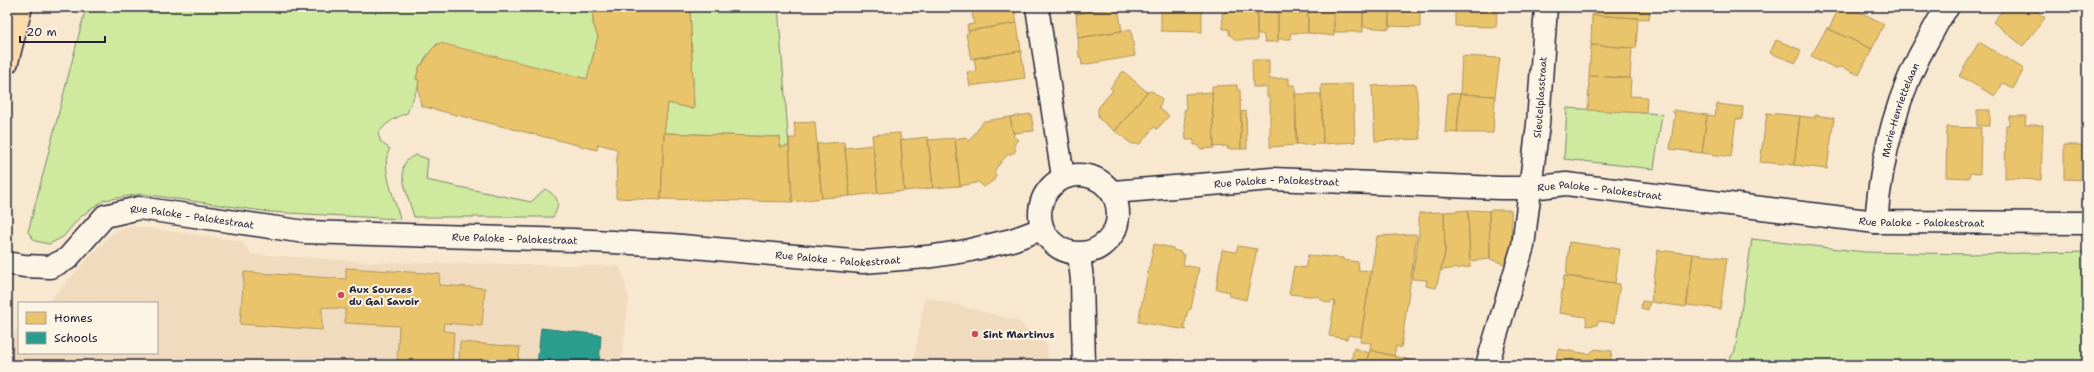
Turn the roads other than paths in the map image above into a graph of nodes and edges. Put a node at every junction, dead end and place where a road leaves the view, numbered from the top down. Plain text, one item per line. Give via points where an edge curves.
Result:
1 (21, 7) edge
2 (1037, 7) edge
3 (1546, 7) edge
4 (1948, 7) edge
5 (7, 62) edge
6 (1063, 177) junction
7 (1530, 188) junction
8 (1112, 192) junction
9 (1876, 222) junction
10 (2087, 223) edge
11 (1042, 229) junction
12 (1079, 254) junction
13 (7, 263) edge
14 (1084, 365) edge
15 (1487, 365) edge

1 - 5 main road
2 - 6 street
3 - 7 street, Sleutelplasstraat via 1538,124
4 - 9 street, Marie-Henriettelaan via 1917,59 1892,121 1879,180
6 - 8 street via 1077,174 1091,176 1103,182
6 - 11 street via 1053,184 1042,199 1039,217
7 - 8 street, Rue Paloke - Palokestraat via 1434,187 1272,179
7 - 9 street, Rue Paloke - Palokestraat via 1566,184 1587,185
7 - 15 street, Sleutelplasstraat via 1523,246
8 - 12 street via 1118,205 1118,220 1114,233 1105,244 1093,251
9 - 10 street, Rue Paloke - Palokestraat
11 - 12 street via 1051,242 1064,250
11 - 13 street, Rue Paloke - Palokestraat via 1012,240 966,251 863,262 671,245 581,240 305,232 139,208 105,216 67,259 50,268
12 - 14 street

